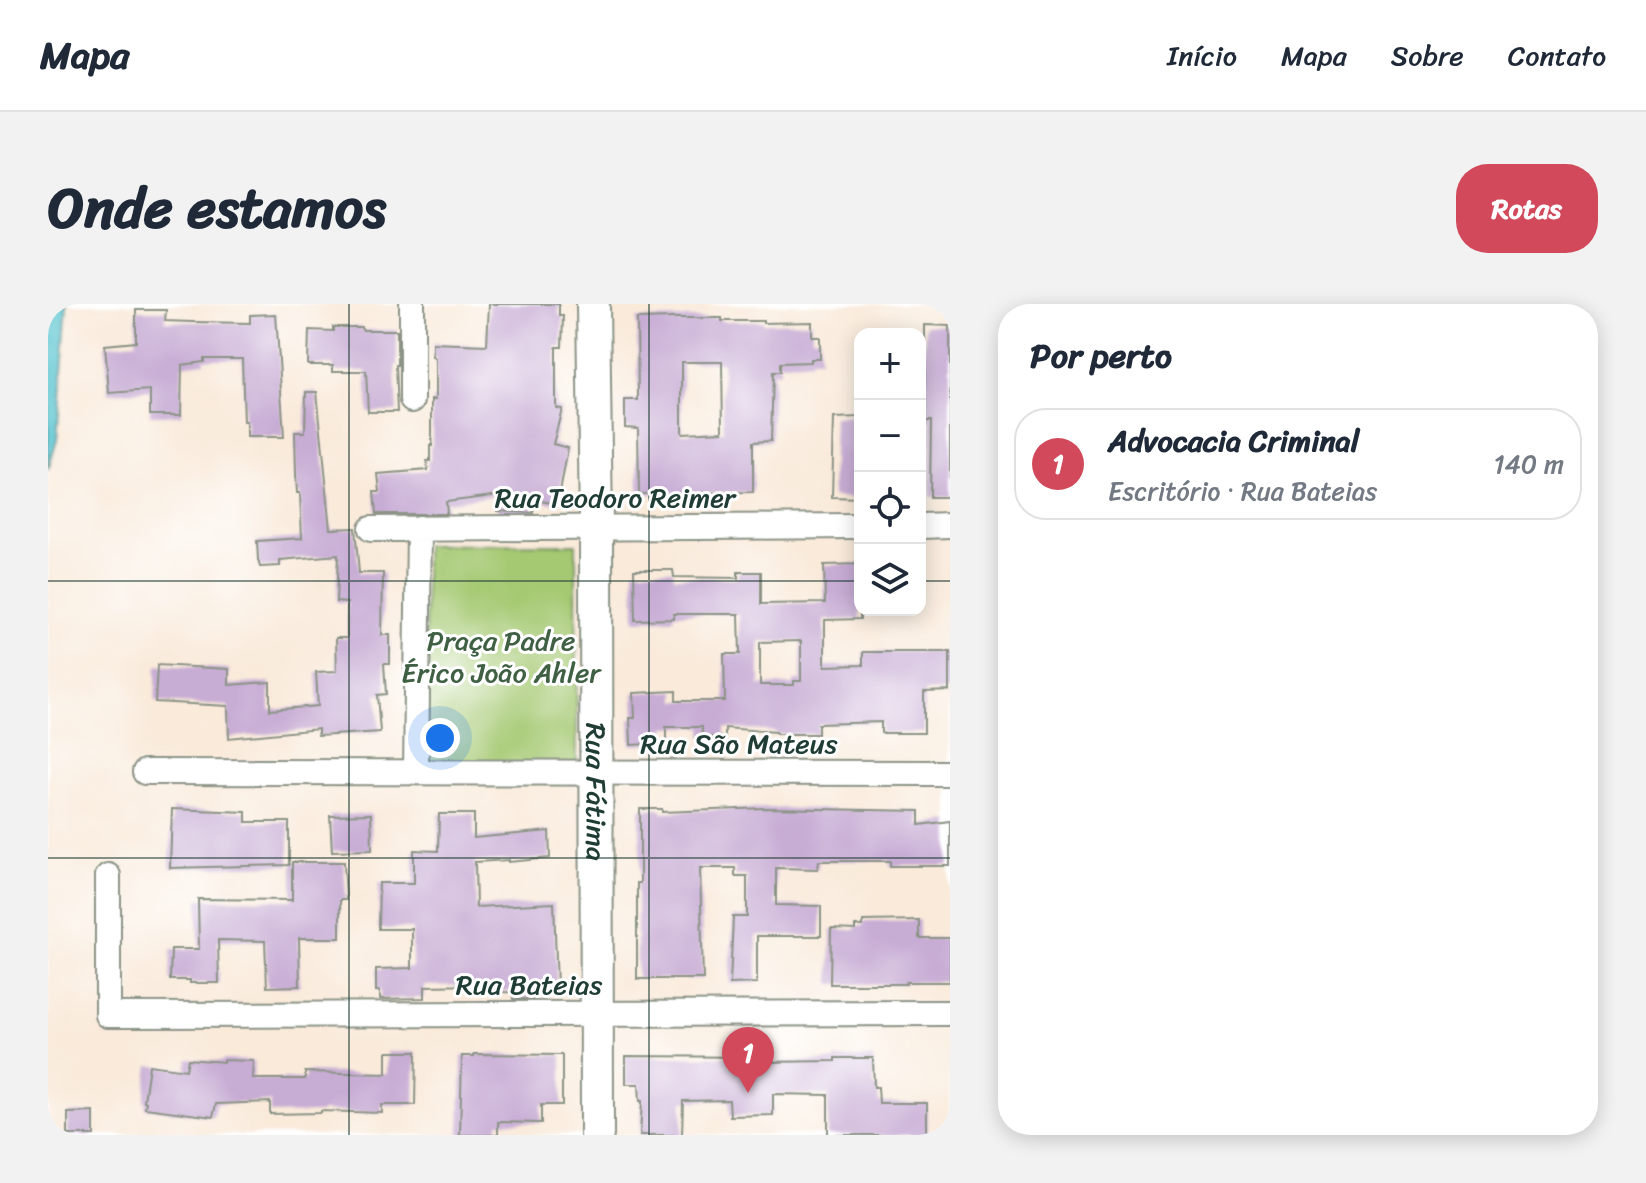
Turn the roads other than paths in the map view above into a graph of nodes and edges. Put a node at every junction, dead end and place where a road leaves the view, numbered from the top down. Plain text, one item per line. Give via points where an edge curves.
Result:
1 (412, 304) edge
2 (593, 304) edge
3 (412, 400) dead end
4 (950, 525) edge
5 (854, 526) edge
6 (926, 526) edge
7 (596, 527) junction
8 (419, 528) junction
9 (371, 529) dead end
10 (145, 772) dead end
11 (416, 772) junction
12 (595, 772) junction
13 (950, 773) edge
14 (108, 876) dead end
15 (950, 1013) edge
16 (596, 1014) junction
17 (597, 1135) edge

1 - 3 street
2 - 7 main road, Rua Fátima
4 - 6 street
5 - 7 street, Rua Teodoro Reimer
7 - 8 street, Rua Teodoro Reimer
7 - 12 main road, Rua Fátima
8 - 9 street, Rua Teodoro Reimer
8 - 11 street
10 - 11 street, Rua São Mateus
11 - 12 street, Rua São Mateus
12 - 13 street, Rua São Mateus
12 - 16 main road, Rua Fátima
14 - 16 street, Rua Bateias via 108,1015
15 - 16 street, Rua Bateias
16 - 17 main road, Rua Fátima

